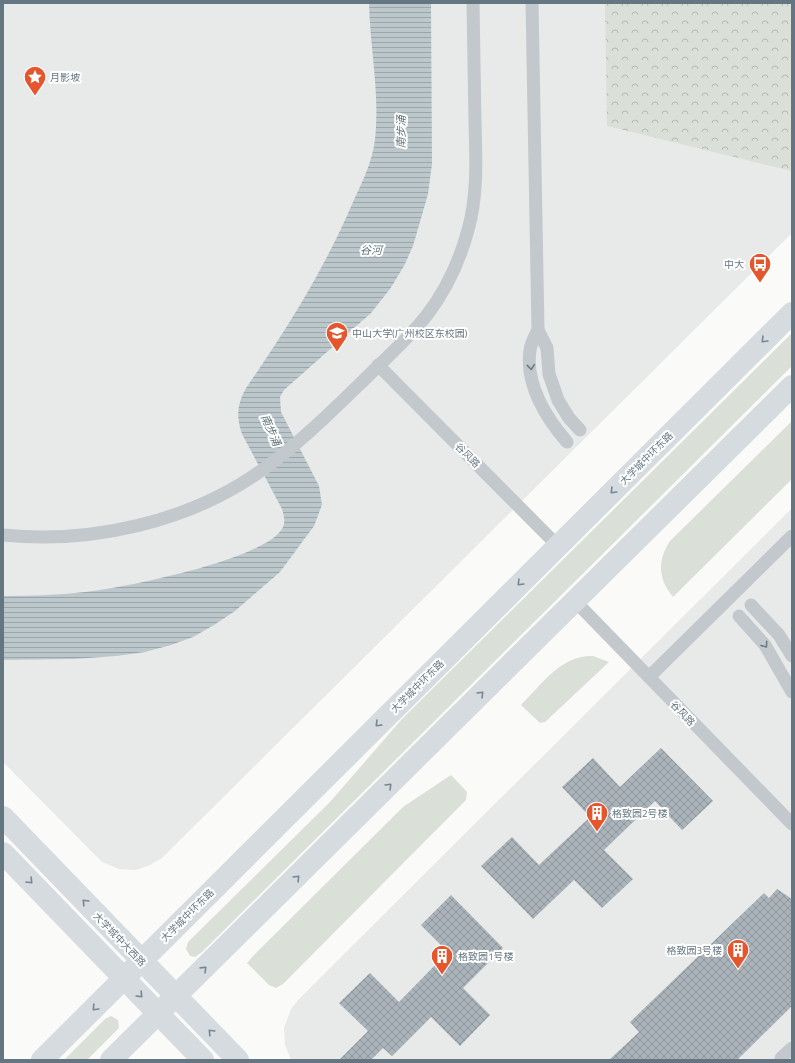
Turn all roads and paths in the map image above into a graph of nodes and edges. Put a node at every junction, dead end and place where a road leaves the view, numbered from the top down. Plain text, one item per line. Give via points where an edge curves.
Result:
1 (473, 3) edge
2 (532, 3) edge
3 (792, 313) edge
4 (538, 330) junction
5 (378, 365) junction
6 (792, 386) edge
7 (580, 430) dead end
8 (567, 442) dead end
9 (3, 535) edge
10 (792, 536) edge
11 (558, 546) junction
12 (574, 601) junction
13 (752, 604) dead end
14 (739, 616) dead end
15 (792, 656) edge
16 (648, 677) junction
17 (792, 692) edge
18 (3, 817) edge
19 (792, 824) edge
20 (3, 853) edge
21 (142, 960) junction
22 (124, 978) junction
23 (176, 996) junction
24 (158, 1014) junction
25 (792, 1048) edge
26 (781, 1058) dead end
27 (42, 1060) edge
28 (111, 1060) edge
29 (203, 1060) edge
30 (238, 1060) edge

1 - 5 lane via 476,171 474,204 469,228 457,262 427,315
2 - 4 lane
3 -> 11 main road, 大学城中环东路
4 - 7 lane via 547,348 549,374 558,400
4 -> 8 lane via 530,349 532,378 542,407
5 - 9 lane via 306,436 261,471 218,497 184,511 108,532 59,537
5 - 11 lane, 谷风路
6 - 12 main road
10 - 16 lane
11 -> 21 main road, 大学城中环东路
12 - 16 lane, 谷风路
23 -> 12 main road
13 - 15 lane via 779,634
14 -> 17 lane via 765,645
16 - 19 lane, 谷风路
21 -> 18 main road, 大学城中大西路
20 -> 22 main road
21 - 22 main road, 大学城中环东路
21 - 23 main road, 大学城中大西路
22 -> 24 main road
22 -> 27 main road, 大学城中环东路
23 - 24 main road
30 -> 23 main road, 大学城中大西路
24 - 28 main road
24 - 29 main road
25 - 26 lane

